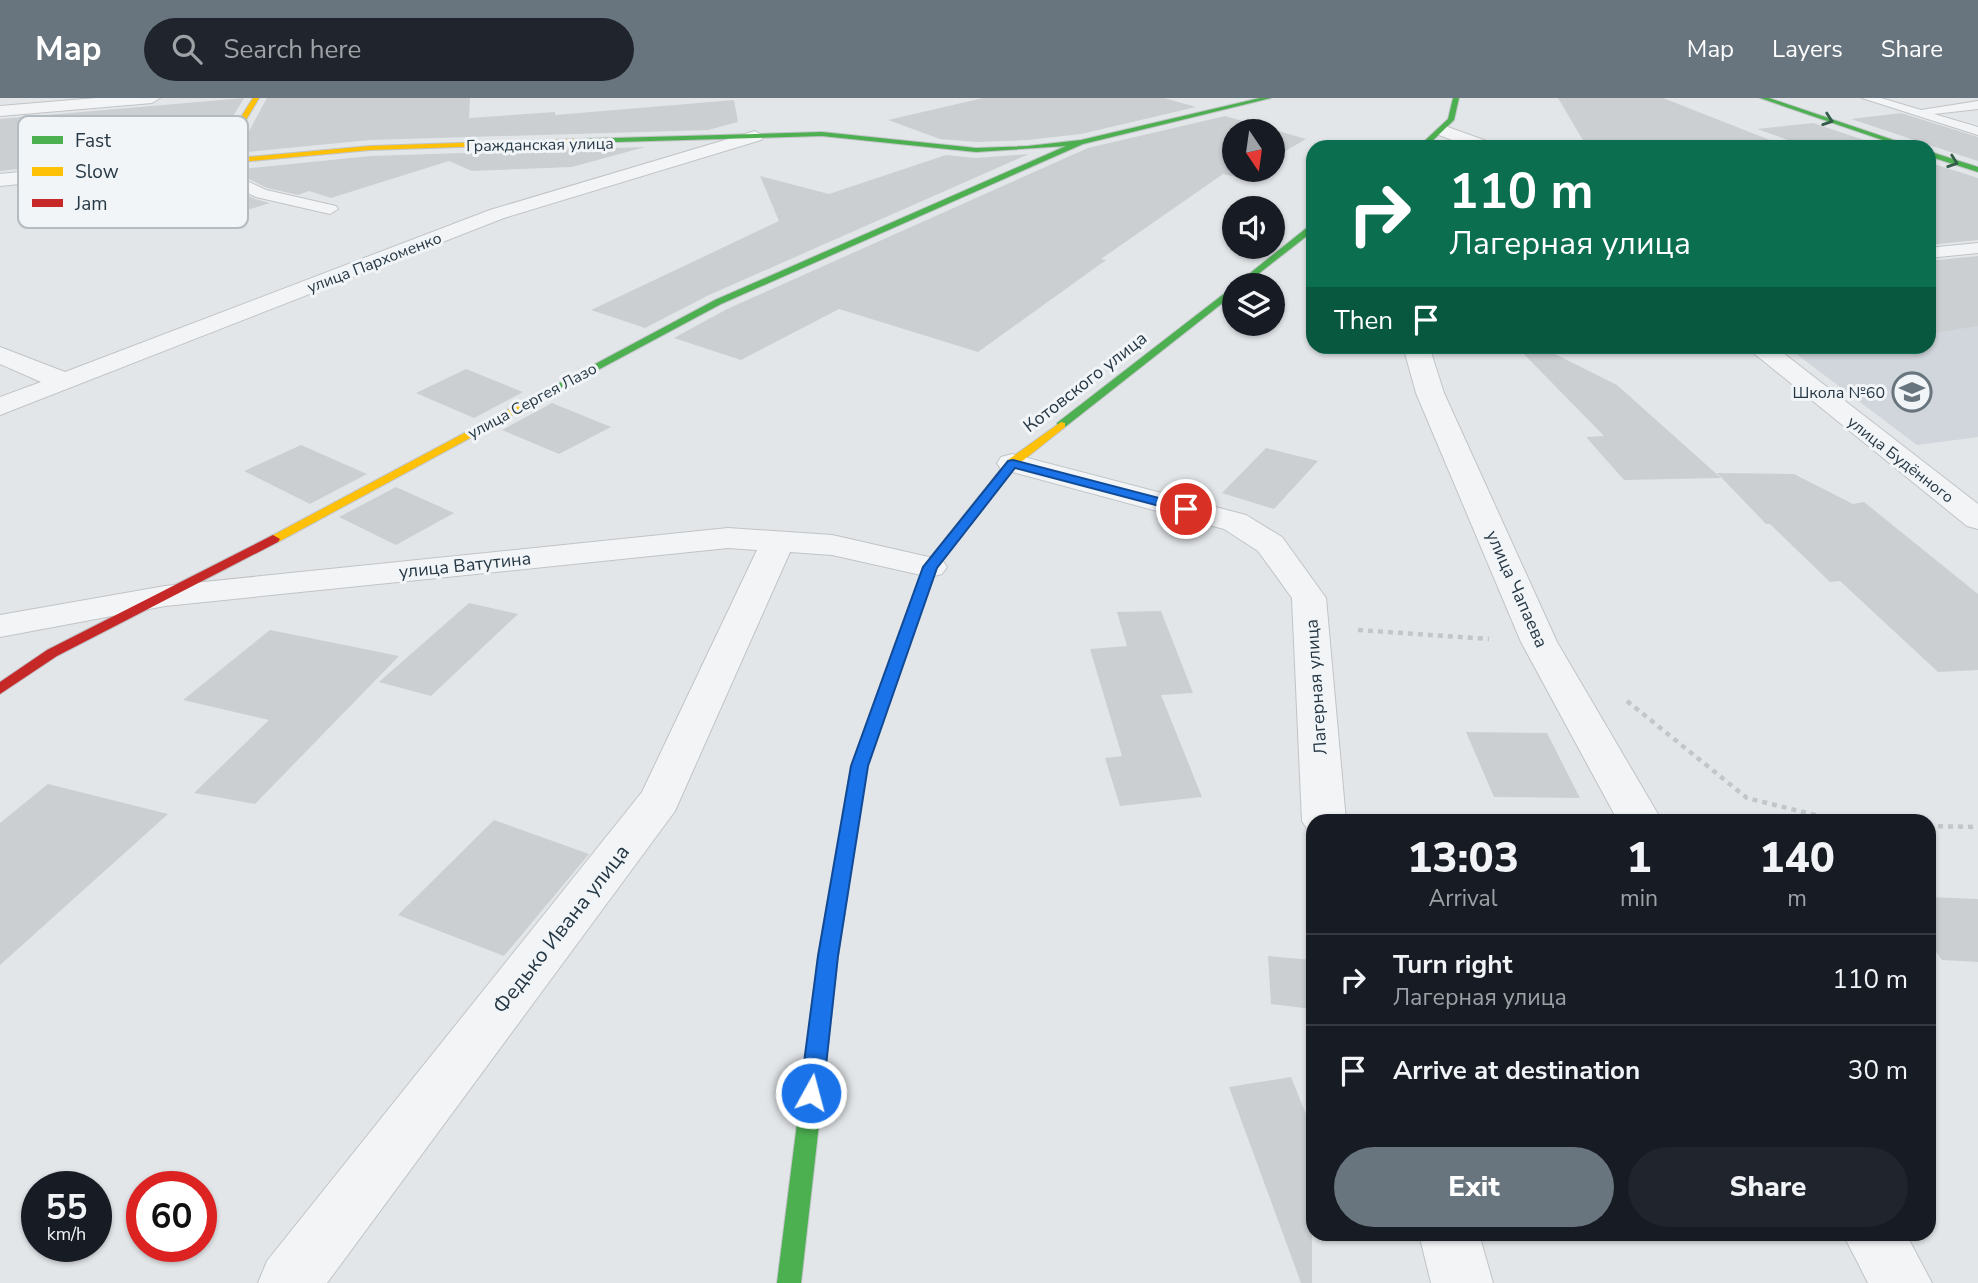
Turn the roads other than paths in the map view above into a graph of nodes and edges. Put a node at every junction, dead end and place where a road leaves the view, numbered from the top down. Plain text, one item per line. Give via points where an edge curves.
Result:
1 (152, 98) edge
2 (256, 98) edge
3 (1268, 98) edge
4 (1456, 98) edge
5 (1763, 98) edge
6 (1868, 98) edge
7 (1978, 105) edge
8 (0, 111) edge
9 (1914, 112) junction
10 (245, 116) edge
11 (1445, 131) junction
12 (1978, 131) edge
13 (755, 136) junction
14 (1432, 140) edge
15 (1468, 140) edge
16 (1889, 140) edge
17 (1081, 142) junction
18 (1936, 156) edge
19 (248, 160) edge
20 (1978, 170) edge
21 (18, 178) edge
22 (0, 180) edge
23 (248, 188) edge
24 (330, 209) dead end
25 (1306, 233) edge
26 (1978, 248) edge
27 (1936, 252) edge
28 (1254, 273) edge
29 (1222, 298) edge
30 (1418, 354) edge
31 (1767, 354) edge
32 (0, 355) edge
33 (65, 382) junction
34 (0, 407) edge
35 (1013, 463) junction
36 (1978, 519) edge
37 (778, 541) junction
38 (930, 567) junction
39 (165, 596) junction
40 (0, 626) edge
41 (0, 689) edge
42 (1324, 814) edge
43 (1636, 814) edge
44 (1451, 1241) edge
45 (1877, 1241) edge
46 (289, 1283) edge
47 (789, 1283) edge
48 (1462, 1283) edge
49 (1901, 1283) edge

1 - 8 street
2 - 10 street
3 - 17 street
4 - 11 street
5 -> 16 street
6 - 9 lane
7 - 9 lane
9 - 12 lane
11 - 14 street
11 - 15 street
13 - 17 street, Гражданская улица via 822,134 976,150
13 - 19 street, Гражданская улица via 370,148
13 - 33 street, улица Пархоменко via 497,214
17 - 39 street, улица Сергея Лазо via 718,302
18 -> 20 street
21 - 22 street, Гражданская улица
23 - 24 lane
25 - 28 street
26 - 27 lane
29 - 35 street, Котовского улица
30 - 43 street, улица Чапаева via 1430,393 1539,642
31 - 36 street, улица Будённого
32 - 33 street
33 - 34 street, улица Пархоменко
35 - 38 street, Котовского улица
35 - 42 street, Лагерная улица via 1235,522 1270,544 1309,598
37 - 38 street, улица Ватутина via 832,545
37 - 39 street, улица Ватутина via 728,538
37 - 46 street, Федько Ивана улица via 660,800
38 - 47 street, Котовского улица via 859,766 828,956
39 - 40 street, улица Ватутина
39 - 41 street, улица Сергея Лазо via 52,653
44 - 48 street
45 - 49 street

